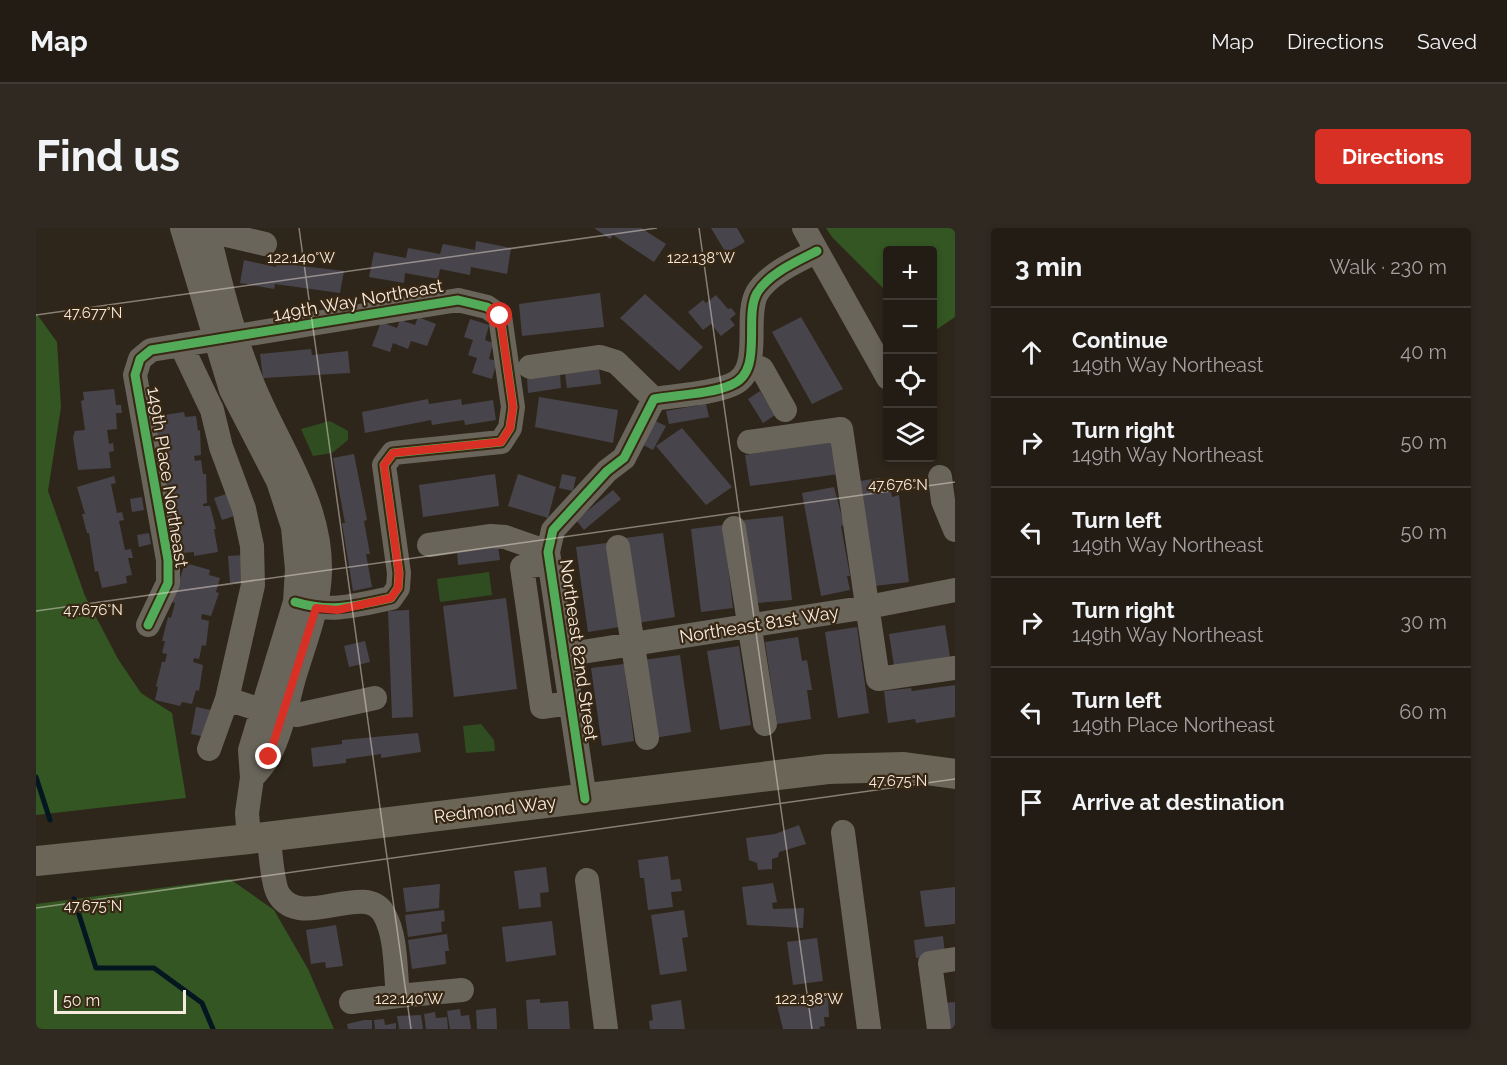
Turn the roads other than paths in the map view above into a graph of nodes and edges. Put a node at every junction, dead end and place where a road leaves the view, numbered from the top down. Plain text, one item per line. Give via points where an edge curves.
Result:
1 (182, 228) edge
2 (804, 228) edge
3 (203, 229) edge
4 (265, 244) dead end
5 (817, 251) junction
6 (225, 339) junction
7 (181, 345) junction
8 (749, 363) junction
9 (530, 367) dead end
10 (883, 369) edge
11 (654, 399) junction
12 (785, 410) dead end
13 (749, 442) dead end
14 (942, 476) edge
15 (734, 528) dead end
16 (955, 530) edge
17 (429, 545) dead end
18 (618, 547) dead end
19 (549, 557) junction
20 (955, 591) edge
21 (305, 605) junction
22 (868, 608) junction
23 (148, 625) dead end
24 (750, 626) junction
25 (633, 644) junction
26 (563, 655) junction
27 (955, 668) edge
28 (375, 698) dead end
29 (227, 699) junction
30 (570, 703) junction
31 (272, 713) junction
32 (765, 723) dead end
33 (647, 738) dead end
34 (208, 749) dead end
35 (955, 774) edge
36 (585, 799) junction
37 (843, 832) dead end
38 (259, 837) junction
39 (36, 861) edge
40 (586, 880) dead end
41 (955, 959) edge
42 (462, 990) dead end
43 (398, 996) junction
44 (351, 1002) dead end
45 (606, 1029) edge
46 (868, 1029) edge
47 (939, 1029) edge

1 - 6 street
2 - 5 street
3 - 4 street
3 - 6 street
5 - 8 street via 772,277 757,292 752,307
5 - 10 street
6 - 7 street, 149th Place Northeast
6 - 21 street via 231,390 278,482 293,527
6 - 21 street, 149th Way Northeast via 458,300 500,316 513,407 510,428 501,442 393,453 384,465 398,588 391,598 337,610
7 - 23 street, 149th Place Northeast via 152,350 140,359 135,375 168,560 168,583
7 - 29 street via 212,410 252,546 253,585
8 - 11 street via 744,375 732,385
8 - 12 street via 762,369
9 - 11 street via 600,357 616,362
11 - 19 street, Northeast 82nd Street via 624,458 553,530
13 - 22 street via 842,429
14 - 16 street via 943,501
15 - 24 street
17 - 19 street via 498,536
18 - 25 street
19 - 26 street, Northeast 82nd Street
19 - 30 street via 522,567 525,591 542,707
20 - 22 street, Northeast 81st Way
21 - 31 street
22 - 24 street, Northeast 81st Way
22 - 27 street via 879,679
24 - 25 street, Northeast 81st Way
24 - 32 street
25 - 26 street, Northeast 81st Way
25 - 33 street
26 - 30 street, Northeast 82nd Street
28 - 31 street via 297,715
29 - 31 street
29 - 34 street
30 - 36 street, Northeast 82nd Street
31 - 38 street via 269,757 252,778 247,813
35 - 36 main road, Redmond Way via 904,767 828,769
36 - 38 main road, Redmond Way
37 - 46 street
38 - 39 main road, Redmond Way
38 - 43 street via 278,894 287,903 308,909 362,901 383,912 391,932
40 - 45 street
41 - 47 street via 930,963
42 - 43 street
43 - 44 street

